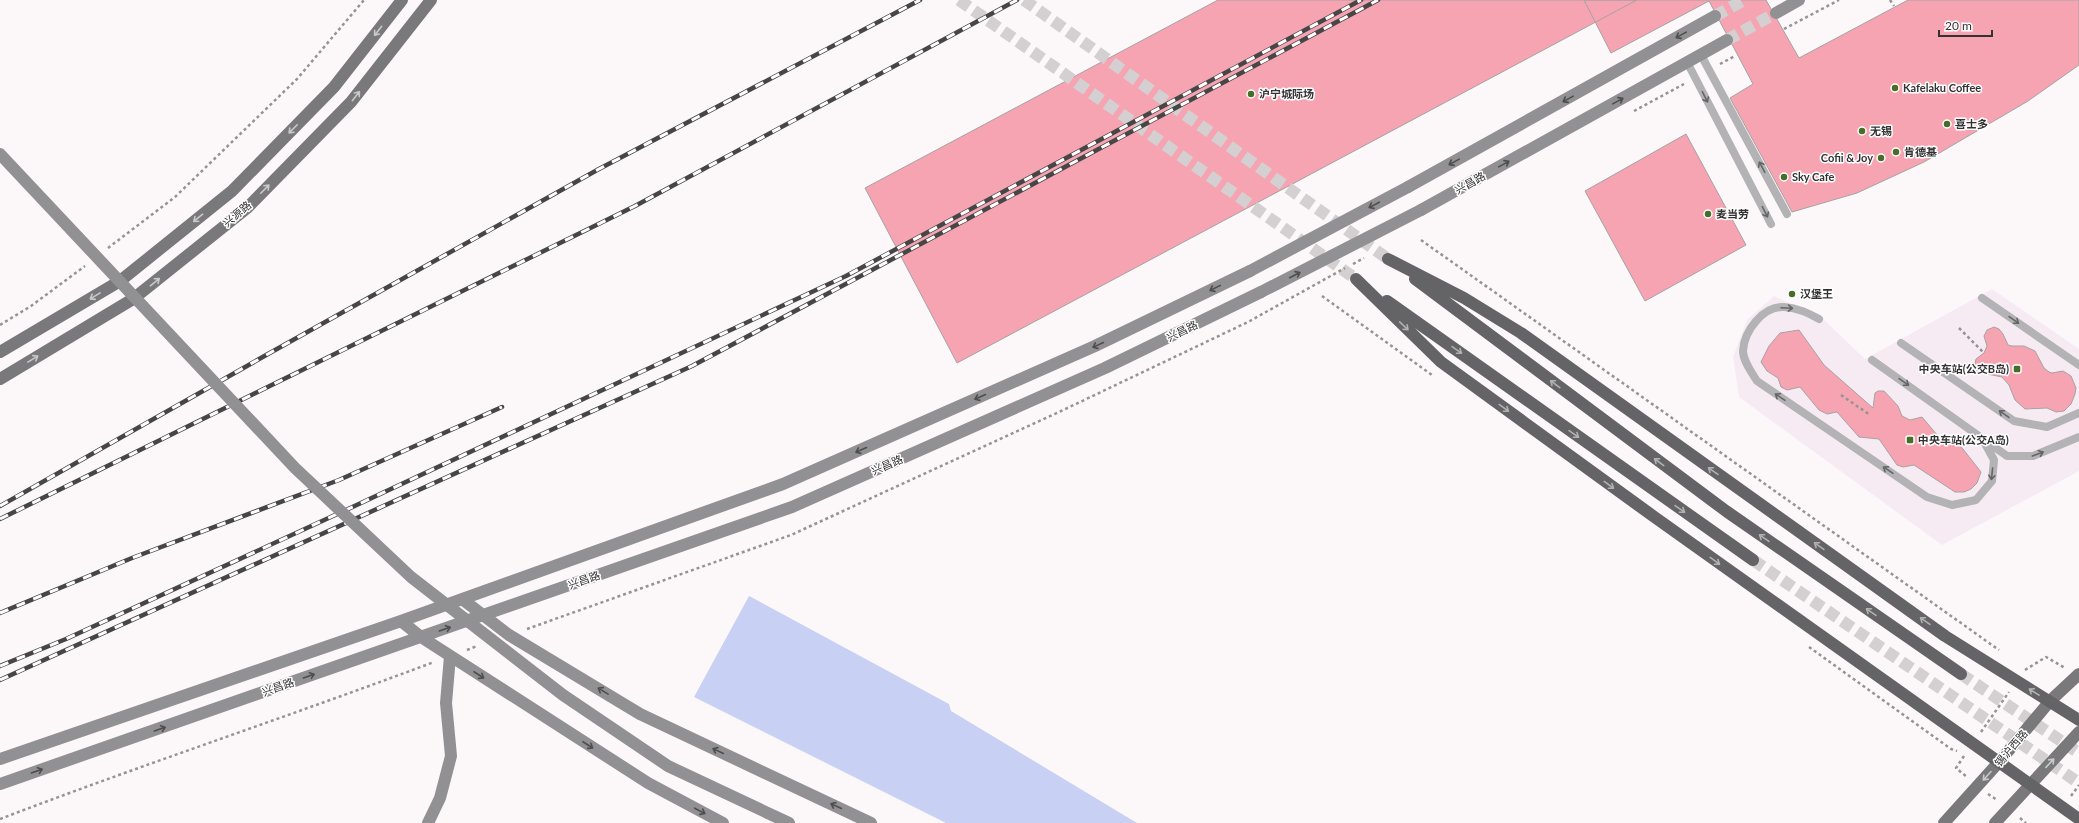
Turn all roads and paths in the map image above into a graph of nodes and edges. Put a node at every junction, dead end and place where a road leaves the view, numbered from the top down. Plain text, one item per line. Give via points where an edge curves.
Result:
1 (364, 0) edge
2 (402, 0) edge
3 (431, 0) edge
4 (1799, 0) edge
5 (1839, 0) edge
6 (1890, 0) edge
7 (1894, 6) dead end
8 (1776, 13) tunnel mouth
9 (1715, 16) tunnel mouth
10 (1784, 29) dead end
11 (1728, 40) tunnel mouth
12 (1701, 55) junction
13 (1688, 62) junction
14 (0, 154) edge
15 (1787, 214) dead end
16 (1771, 224) dead end
17 (1422, 240) dead end
18 (106, 249) dead end
19 (88, 263) dead end
20 (1982, 298) dead end
21 (1819, 319) dead end
22 (0, 325) edge
23 (1959, 328) dead end
24 (1901, 343) dead end
25 (0, 352) edge
26 (1984, 353) dead end
27 (1872, 360) dead end
28 (2079, 365) edge
29 (0, 379) edge
30 (1842, 395) dead end
31 (2079, 412) edge
32 (1870, 415) dead end
33 (2079, 437) edge
34 (1982, 438) junction
35 (1753, 560) tunnel mouth
36 (462, 598) junction
37 (485, 615) junction
38 (401, 621) junction
39 (421, 637) junction
40 (2002, 653) dead end
41 (450, 656) junction
42 (2019, 666) dead end
43 (1961, 674) tunnel mouth
44 (2079, 674) edge
45 (2028, 676) dead end
46 (2050, 701) junction
47 (2079, 720) edge
48 (2079, 732) edge
49 (0, 759) edge
50 (1999, 762) junction
51 (0, 784) edge
52 (2030, 784) junction
53 (2079, 819) edge
54 (428, 823) edge
55 (724, 823) edge
56 (789, 823) edge
57 (871, 823) edge
58 (1944, 823) edge
59 (1995, 823) edge

1 - 18 path via 275,101 175,197
2 -> 25 main road, 兴源路 via 334,87 232,191 120,281
29 -> 3 main road, 兴源路 via 133,300 247,208 351,102
4 - 8 main road
5 - 10 path
6 - 7 path
9 -> 36 main road, 兴昌路, bridge via 1408,187 1250,271 1095,346 783,484
11 - 12 main road, 兴昌路
12 - 13 main road, 兴昌路
15 -> 12 lane
13 -> 16 lane
37 -> 13 main road, 兴昌路, bridge via 792,507 1105,368 1421,210
14 - 56 main road, bridge via 295,468 411,577 563,695 668,766
17 - 40 path
19 - 22 path via 31,306
20 -> 28 lane
34 -> 21 lane via 1994,460 1992,481 1976,500 1952,505 1927,497 1758,381 1749,369 1743,352 1749,329 1764,313 1783,307 1800,309
23 - 26 path
31 -> 24 lane via 2047,427 2014,421
27 -> 34 lane
30 - 32 path
34 -> 33 lane via 2007,456 2033,456
35 - 50 highway via 1356,279 1441,362
36 - 37 main road
36 - 38 main road, 兴昌路
39 -> 37 main road, 兴昌路
57 -> 37 main road via 640,714 509,635
38 - 39 main road
38 - 49 main road, 兴昌路
39 - 41 main road
51 -> 39 main road, 兴昌路
41 - 54 main road via 446,703 451,756 440,798
41 -> 55 main road via 648,784
42 - 45 path
43 - 46 highway via 1726,511 1388,259 1464,298 1521,333 1945,636
44 - 46 main road, 锡沪西路
46 - 47 highway
46 - 50 main road, 锡沪西路
52 -> 48 main road
50 - 52 highway
50 -> 58 main road, 锡沪西路
52 - 53 highway
52 - 59 main road

